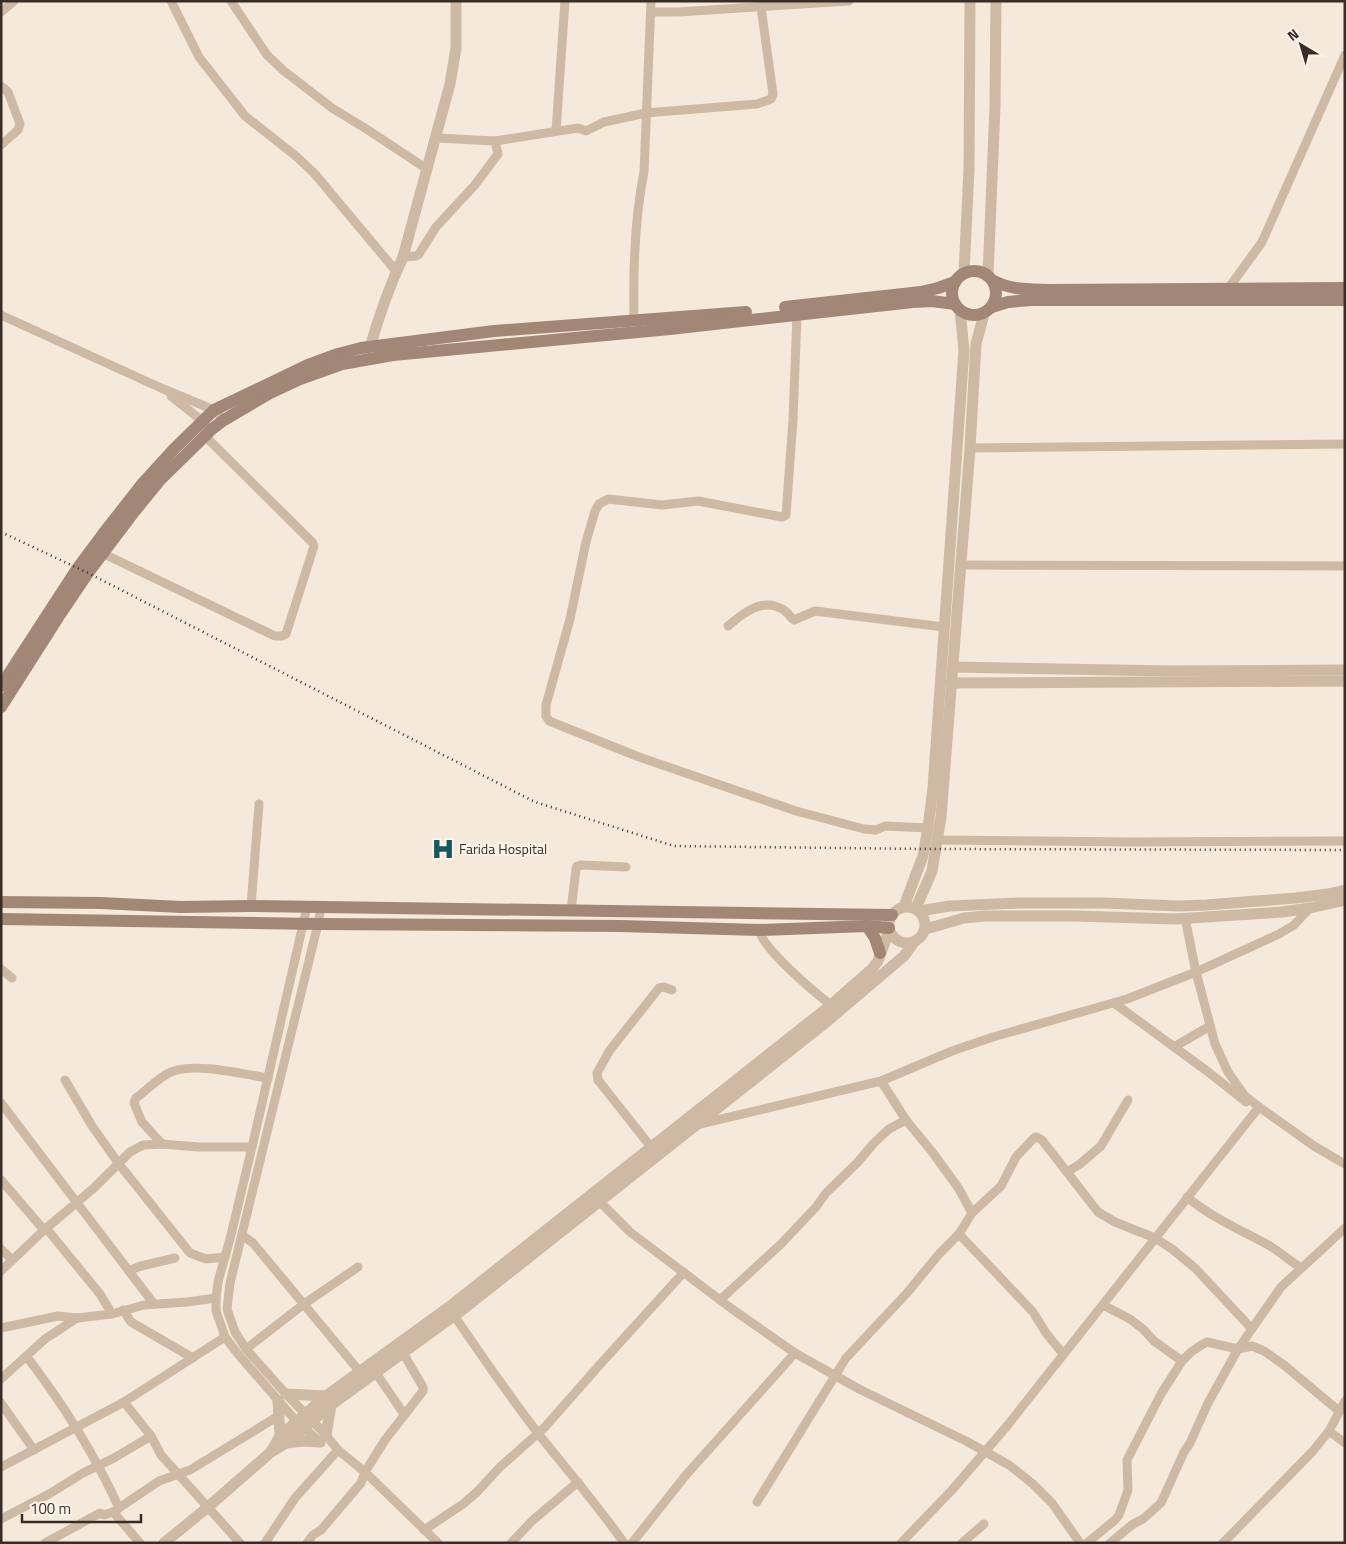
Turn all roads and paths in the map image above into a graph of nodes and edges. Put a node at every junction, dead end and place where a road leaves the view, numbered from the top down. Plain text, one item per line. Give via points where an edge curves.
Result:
1 (14, 1) edge
2 (171, 1) edge
3 (231, 1) edge
4 (456, 1) edge
5 (565, 1) edge
6 (651, 1) edge
7 (849, 1) edge
8 (970, 1) edge
9 (996, 1) edge
10 (764, 5) edge
11 (1, 12) edge
12 (651, 12) junction
13 (1345, 56) edge
14 (1, 86) edge
15 (646, 114) junction
16 (556, 131) junction
17 (436, 138) junction
18 (495, 141) junction
19 (1, 146) edge
20 (427, 168) junction
21 (403, 256) junction
22 (396, 271) junction
23 (960, 278) junction
24 (991, 278) junction
25 (1345, 288) edge
26 (1228, 289) junction
27 (1345, 300) edge
28 (957, 307) junction
29 (988, 310) junction
30 (1, 315) edge
31 (797, 315) junction
32 (634, 320) junction
33 (370, 347) junction
34 (161, 388) junction
35 (214, 410) junction
36 (224, 420) junction
37 (207, 429) junction
38 (1345, 444) edge
39 (970, 448) junction
40 (102, 553) junction
41 (960, 565) junction
42 (1345, 566) edge
43 (728, 626) dead end
44 (944, 627) junction
45 (953, 667) junction
46 (1345, 670) edge
47 (1345, 681) edge
48 (951, 683) junction
49 (1, 686) edge
50 (1, 708) edge
51 (259, 804) dead end
52 (928, 828) junction
53 (937, 840) junction
54 (1345, 841) edge
55 (626, 867) dead end
56 (1345, 890) edge
57 (1345, 900) edge
58 (1, 902) edge
59 (251, 906) junction
60 (307, 907) junction
61 (321, 907) junction
62 (1310, 908) junction
63 (913, 909) junction
64 (571, 911) junction
65 (1185, 918) junction
66 (1, 919) edge
67 (304, 923) junction
68 (318, 924) junction
69 (890, 924) junction
70 (867, 926) junction
71 (926, 928) junction
72 (759, 930) junction
73 (914, 942) junction
74 (880, 953) junction
75 (1, 969) edge
76 (1196, 972) junction
77 (12, 978) dead end
78 (672, 990) dead end
79 (1114, 1003) junction
80 (831, 1006) junction
81 (1210, 1026) junction
82 (1174, 1048) junction
83 (268, 1078) junction
84 (65, 1080) dead end
85 (881, 1082) junction
86 (1128, 1100) dead end
87 (1, 1103) edge
88 (1258, 1109) junction
89 (906, 1120) junction
90 (698, 1125) junction
91 (162, 1144) junction
92 (252, 1147) junction
93 (651, 1147) junction
94 (119, 1164) junction
95 (1345, 1164) edge
96 (1067, 1172) junction
97 (1, 1180) edge
98 (1187, 1197) junction
99 (78, 1202) junction
100 (599, 1202) junction
101 (972, 1214) junction
102 (1345, 1228) edge
103 (45, 1229) junction
104 (958, 1234) junction
105 (242, 1235) junction
106 (1156, 1238) junction
107 (1, 1249) edge
108 (225, 1257) junction
109 (174, 1258) dead end
110 (12, 1260) junction
111 (358, 1267) dead end
112 (1301, 1268) junction
113 (130, 1270) junction
114 (1, 1271) edge
115 (684, 1272) junction
116 (216, 1298) junction
117 (720, 1300) junction
118 (154, 1304) junction
119 (304, 1304) junction
120 (1103, 1305) junction
121 (123, 1310) junction
122 (452, 1311) junction
123 (112, 1314) junction
124 (77, 1318) junction
125 (1, 1328) edge
126 (1252, 1330) junction
127 (225, 1336) junction
128 (246, 1349) junction
129 (1238, 1349) junction
130 (795, 1353) junction
131 (403, 1354) junction
132 (1063, 1354) junction
133 (27, 1357) junction
134 (194, 1358) junction
135 (1182, 1362) junction
136 (360, 1372) junction
137 (376, 1373) junction
138 (835, 1375) junction
139 (1, 1379) edge
140 (282, 1398) junction
141 (328, 1400) junction
142 (1345, 1401) edge
143 (124, 1402) junction
144 (1, 1403) edge
145 (1340, 1411) junction
146 (404, 1414) junction
147 (280, 1415) junction
148 (304, 1421) junction
149 (76, 1428) junction
150 (1329, 1431) junction
151 (537, 1433) junction
152 (151, 1436) junction
153 (323, 1439) junction
154 (283, 1440) junction
155 (1345, 1443) edge
156 (34, 1450) junction
157 (338, 1450) junction
158 (986, 1452) junction
159 (98, 1466) junction
160 (1, 1467) edge
161 (365, 1472) junction
162 (179, 1474) junction
163 (578, 1482) junction
164 (757, 1502) dead end
165 (208, 1507) junction
166 (116, 1510) junction
167 (1, 1519) edge
168 (984, 1524) dead end
169 (424, 1530) junction
170 (45, 1543) edge
171 (140, 1543) edge
172 (164, 1543) edge
173 (240, 1543) edge
174 (265, 1543) edge
175 (307, 1543) edge
176 (438, 1543) edge
177 (511, 1543) edge
178 (624, 1543) edge
179 (632, 1543) edge
180 (901, 1543) edge
181 (962, 1543) edge
182 (1080, 1543) edge
183 (1087, 1543) edge
184 (1110, 1543) edge
185 (1223, 1543) edge

1 - 11 street
2 - 22 street via 200,57 245,116 314,173
3 - 20 street via 267,55 284,71 332,108
4 - 17 street via 456,48
5 - 16 street
6 - 12 street
7 - 10 street
8 - 23 street via 969,159
9 - 24 street
10 - 12 street
10 - 15 street via 771,99 757,104
12 - 15 street
13 - 26 street via 1262,242
14 - 19 street via 8,92 20,124
15 - 16 street via 604,122 586,131 578,128
15 - 32 street via 644,172 634,245
16 - 18 street
17 - 18 street
17 - 20 street
18 - 21 street via 498,154 480,179 436,227 419,254
20 - 21 street
21 - 22 street
22 - 33 street
23 - 24 main road via 972,271
23 - 28 main road via 952,293
23 - 32 main road via 921,292
24 - 26 main road via 1006,287 1052,290
24 - 29 main road via 997,295
25 - 26 main road
27 - 29 main road via 1031,300 1008,302
28 - 29 main road via 974,316
28 - 31 main road via 913,302
28 - 44 street via 964,350
29 - 39 street via 976,344
30 - 34 street
31 - 36 main road via 393,355 342,364 270,394
31 - 52 street via 794,420 786,515 782,517 698,502 662,505 608,499 599,504 586,542 546,716 550,721 639,757 796,811 864,830 885,826
32 - 33 main road
33 - 35 main road via 308,365
34 - 35 street
34 - 37 street
35 - 36 street
35 - 37 main road
36 - 37 main road
37 - 40 main road via 160,480
37 - 40 street via 314,546 286,634 275,636
37 - 49 main road via 143,483 77,569
38 - 39 street
39 - 41 street
40 - 50 main road
41 - 42 street
41 - 45 street
43 - 44 street via 745,611 773,606 782,608 794,620 815,611
44 - 52 street
45 - 46 street
45 - 48 street
47 - 48 street
48 - 53 street
51 - 59 street
52 - 63 street
53 - 54 street
53 - 63 street via 932,871
55 - 64 street via 577,866
56 - 63 street via 1296,898 1206,905 1018,903
57 - 62 street
58 - 59 main road
59 - 60 main road
60 - 61 main road
60 - 67 street
61 - 64 main road
61 - 68 street
62 - 65 street
62 - 76 street via 1294,926
63 - 69 street via 897,909
63 - 71 street via 924,916
64 - 69 main road
65 - 71 street via 985,916
65 - 76 street
66 - 67 main road
67 - 68 main road
67 - 83 street
68 - 72 main road
68 - 105 street
69 - 70 main road
69 - 73 street via 893,937 899,942
69 - 74 street
70 - 72 main road
70 - 74 main road
71 - 73 street
72 - 80 street via 772,952
73 - 90 street via 904,956 824,1024
74 - 80 street via 872,969
75 - 77 street
76 - 79 street
76 - 81 street
78 - 93 street via 659,988 610,1050 597,1073 598,1080
79 - 82 street
79 - 85 street via 993,1037
80 - 93 street
81 - 82 street
81 - 88 street via 1228,1072
82 - 88 street
83 - 91 street via 201,1068 169,1073 134,1103 142,1122
83 - 92 street
84 - 94 street
85 - 89 street
85 - 90 street
86 - 96 street via 1101,1146
87 - 99 street
88 - 95 street
88 - 98 street
89 - 101 street via 959,1190
89 - 117 street via 889,1129 874,1143 781,1244
90 - 100 street
91 - 92 street
91 - 94 street via 143,1145 130,1152
92 - 108 street
93 - 122 street
94 - 99 street
94 - 108 street via 190,1253 206,1259
96 - 101 street via 1042,1140 1035,1137 1016,1157 1001,1186
96 - 106 street via 1098,1212
97 - 103 street
98 - 106 street
98 - 112 street via 1201,1209 1272,1247
99 - 103 street
99 - 113 street
100 - 115 street via 630,1232
100 - 122 street
101 - 104 street
102 - 112 street
103 - 110 street
103 - 123 street via 100,1294
104 - 132 street via 1033,1312
104 - 138 street via 846,1358
105 - 119 street via 253,1243
105 - 128 street via 227,1309 235,1332
106 - 120 street
106 - 126 street via 1194,1268
107 - 110 street
108 - 116 street
109 - 113 street
110 - 114 street
111 - 119 street
112 - 126 street via 1281,1287
113 - 118 street
115 - 117 street
115 - 151 street
116 - 118 street
116 - 127 street via 216,1311
117 - 130 street
118 - 121 street
119 - 128 street
119 - 136 street
120 - 132 street
120 - 135 street via 1130,1319
121 - 123 street
121 - 134 street via 131,1322
122 - 131 street
122 - 136 street
122 - 151 street
123 - 124 street
124 - 125 street via 58,1316
124 - 133 street
126 - 129 street
127 - 134 street
127 - 140 street via 238,1354
128 - 140 street
129 - 135 street via 1207,1342
129 - 145 street via 1252,1346 1264,1351
129 - 184 street via 1208,1403 1161,1503
130 - 138 street
130 - 179 street via 686,1475
131 - 137 street
131 - 146 street via 423,1387
132 - 158 street
133 - 139 street
133 - 149 street
134 - 143 street
135 - 183 street via 1160,1394 1127,1460 1128,1490 1116,1520
136 - 141 street
137 - 141 street
137 - 146 street
138 - 158 street
138 - 164 street
140 - 141 street
140 - 147 street
140 - 148 street
141 - 148 street
141 - 153 street
142 - 145 street
143 - 149 street
143 - 152 street
144 - 156 street
145 - 150 street
146 - 161 street
147 - 154 street
147 - 162 street
148 - 153 street
148 - 154 street
149 - 156 street
149 - 159 street
150 - 155 street
150 - 185 street
151 - 163 street
151 - 169 street via 477,1492
152 - 159 street
152 - 162 street via 161,1455
153 - 154 street
153 - 157 street
154 - 165 street
156 - 160 street
157 - 161 street
157 - 174 street via 295,1498
158 - 180 street
158 - 182 street via 1033,1484
159 - 166 street
159 - 167 street
161 - 169 street
161 - 175 street via 361,1483
162 - 165 street
162 - 166 street via 159,1481
163 - 177 street
163 - 178 street
165 - 172 street
165 - 173 street
166 - 170 street via 104,1515 100,1513
166 - 171 street
168 - 181 street
169 - 176 street

